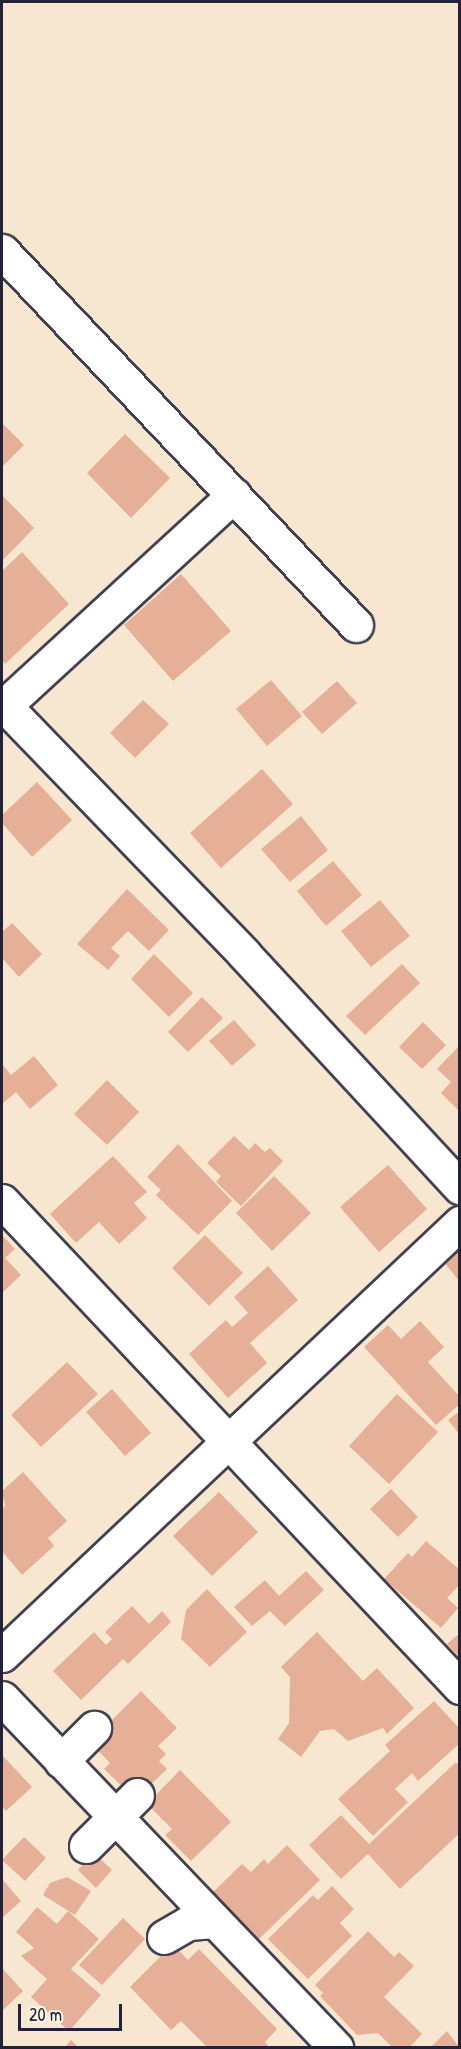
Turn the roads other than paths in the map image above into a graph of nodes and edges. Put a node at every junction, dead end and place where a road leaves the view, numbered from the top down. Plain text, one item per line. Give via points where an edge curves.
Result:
1 (2, 251) edge
2 (234, 495) junction
3 (356, 625) dead end
4 (2, 705) edge
5 (459, 1188) edge
6 (2, 1201) edge
7 (459, 1223) edge
8 (228, 1441) junction
9 (2, 1655) edge
10 (459, 1687) edge
11 (10, 1719) edge
12 (94, 1728) dead end
13 (61, 1761) junction
14 (125, 1805) junction
15 (86, 1846) dead end
16 (215, 1921) junction
17 (164, 1937) dead end
18 (336, 2048) edge

1 - 2 street
2 - 3 street
2 - 4 street
4 - 5 street via 244,954
6 - 8 street
7 - 8 street
8 - 9 street
8 - 10 street
11 - 13 street
12 - 13 street
13 - 14 street
14 - 15 street
14 - 16 street
16 - 17 street via 188,1923
16 - 18 street via 241,1968

